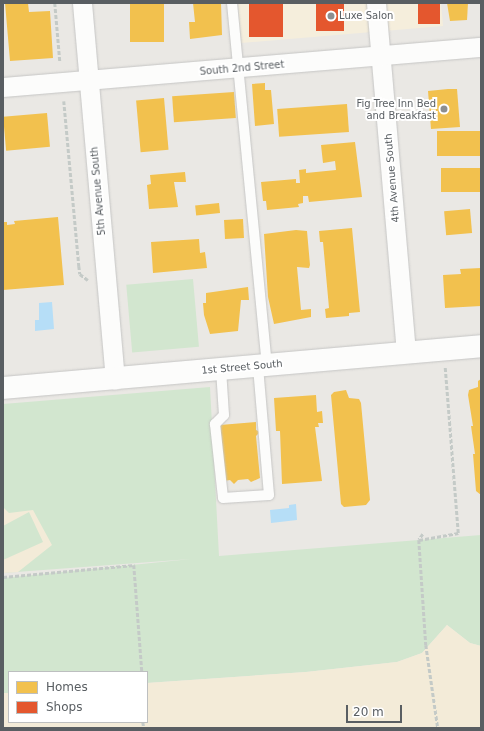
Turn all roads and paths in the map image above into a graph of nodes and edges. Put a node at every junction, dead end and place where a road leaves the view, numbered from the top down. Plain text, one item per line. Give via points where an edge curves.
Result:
1 (55, 3) edge
2 (82, 3) edge
3 (232, 3) edge
4 (376, 3) edge
5 (481, 47) edge
6 (380, 56) junction
7 (60, 61) dead end
8 (237, 69) junction
9 (88, 82) junction
10 (3, 87) edge
11 (64, 98) dead end
12 (92, 285) dead end
13 (481, 346) edge
14 (406, 353) junction
15 (449, 360) dead end
16 (262, 365) junction
17 (221, 369) junction
18 (115, 380) junction
19 (3, 388) edge
20 (423, 534) dead end
21 (419, 540) junction
22 (3, 577) edge
23 (142, 671) edge
24 (438, 728) edge

1 - 7 path
2 - 9 street, 5th Avenue South
3 - 8 lane
4 - 6 street, 4th Avenue South
5 - 6 street, South 2nd Street
6 - 8 street, South 2nd Street
6 - 14 street, 4th Avenue South
8 - 9 street, South 2nd Street
8 - 16 lane
9 - 10 street, South 2nd Street
9 - 18 street, 5th Avenue South
11 - 12 path via 80,274
13 - 14 street, 1st Street South
14 - 16 street, 1st Street South
15 - 21 path via 445,367 445,378 458,533
16 - 17 street, 1st Street South
16 - 17 lane via 269,495 223,498 215,424 224,415
17 - 18 street, 1st Street South
18 - 19 street, 1st Street South
20 - 21 path
21 - 24 path via 426,645
22 - 23 path via 134,565

